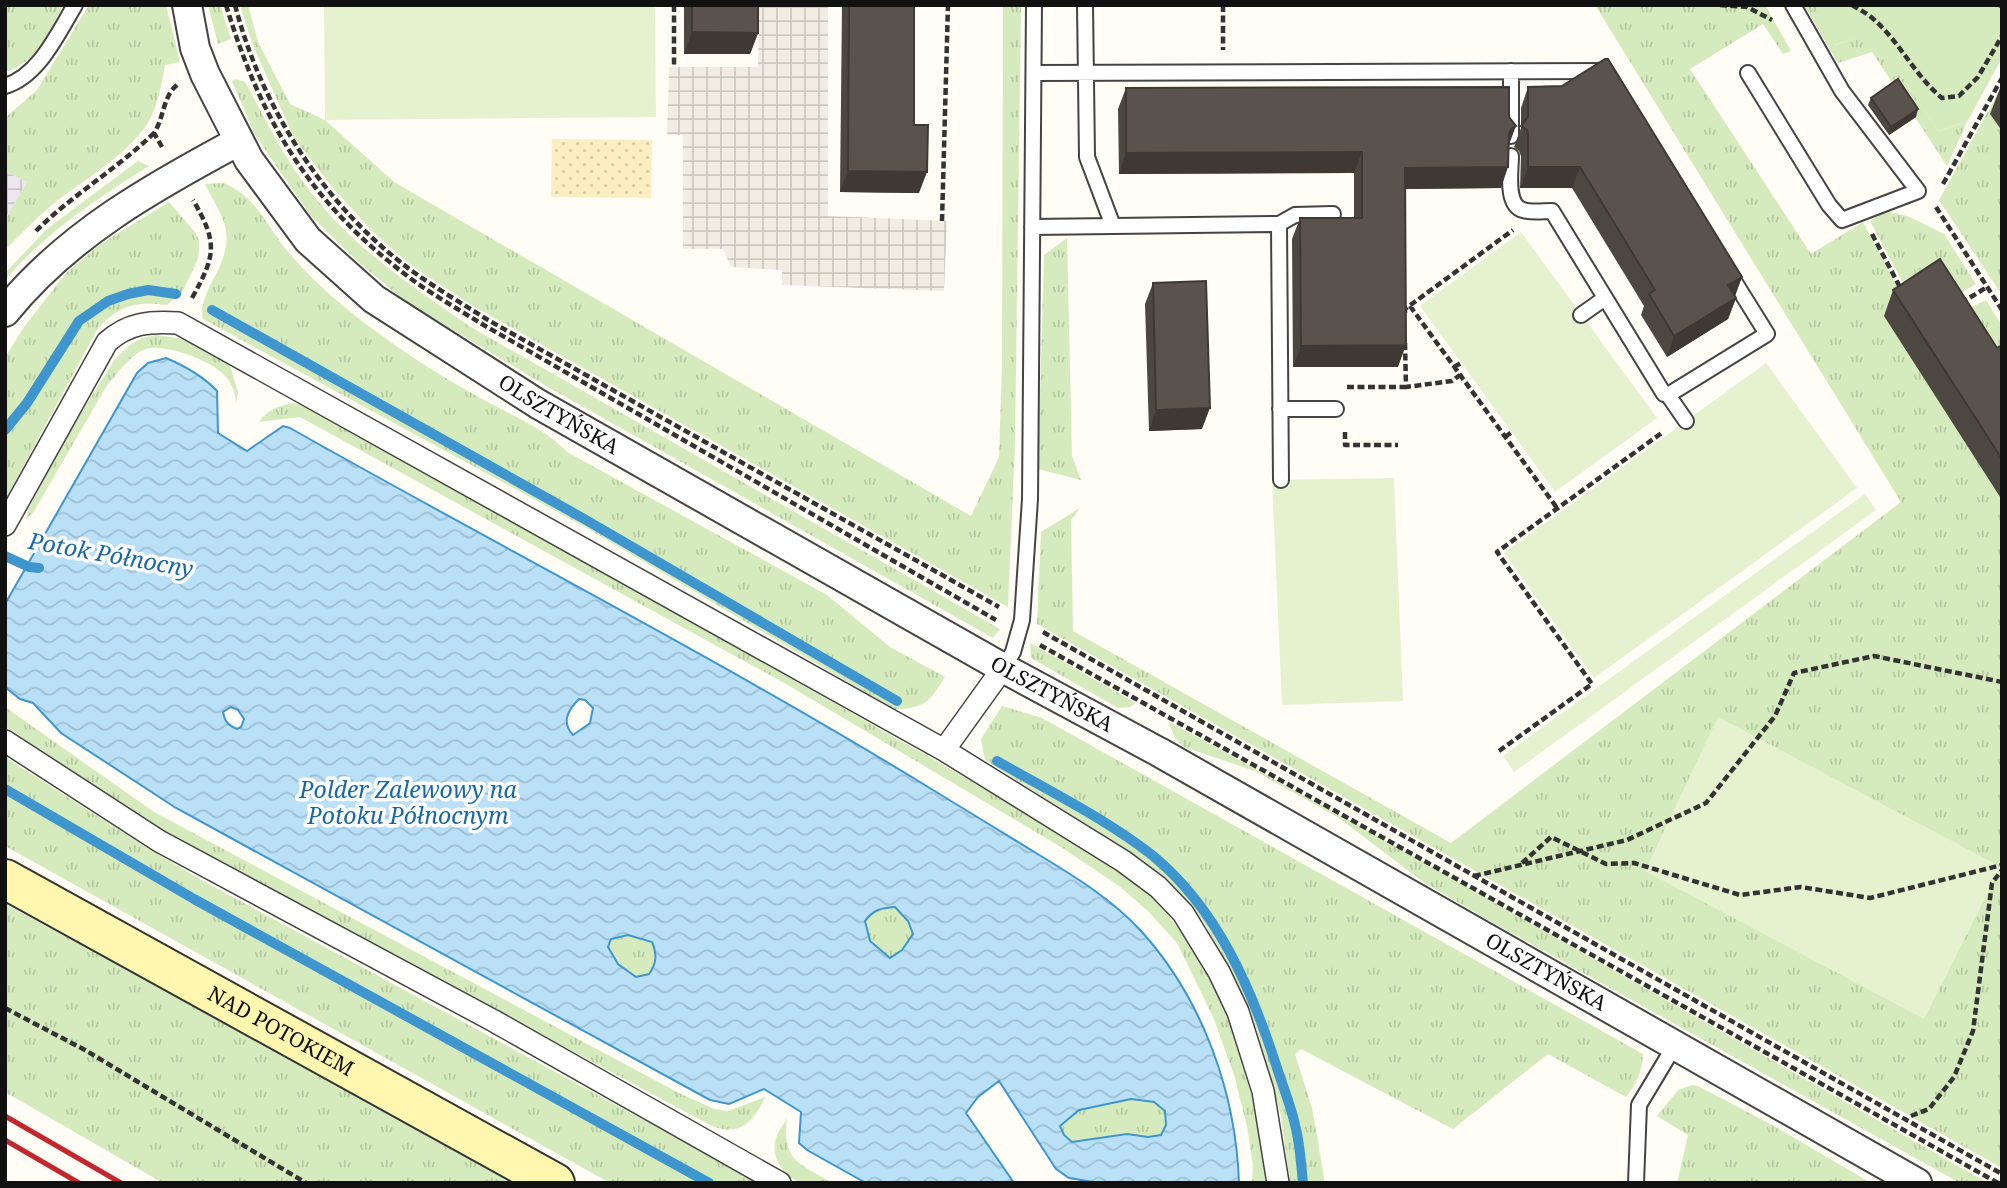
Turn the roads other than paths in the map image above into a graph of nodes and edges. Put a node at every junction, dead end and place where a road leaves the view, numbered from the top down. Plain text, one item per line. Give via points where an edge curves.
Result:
1 (75, 5) edge
2 (187, 5) edge
3 (1034, 5) edge
4 (1085, 5) edge
5 (1793, 5) edge
6 (1511, 71) junction
7 (1034, 73) junction
8 (1086, 73) junction
9 (1748, 73) dead end
10 (1613, 82) edge
11 (5, 86) edge
12 (1511, 138) edge
13 (239, 141) junction
14 (1511, 156) edge
15 (1333, 214) dead end
16 (1279, 224) junction
17 (1113, 226) junction
18 (1032, 227) junction
19 (1725, 265) edge
20 (1605, 298) junction
21 (5, 312) edge
22 (1581, 315) dead end
23 (1668, 395) junction
24 (1280, 409) junction
25 (1342, 409) road end
26 (1685, 419) road end
27 (1281, 480) dead end
28 (5, 525) edge
29 (1003, 668) junction
30 (5, 741) edge
31 (944, 750) junction
32 (5, 879) edge
33 (1675, 1045) junction
34 (555, 1183) edge
35 (780, 1183) edge
36 (1278, 1183) edge
37 (1636, 1183) edge
38 (1917, 1183) edge

1 - 11 lane via 36,65
2 - 13 street, OLSZTYŃSKA via 195,48
3 - 7 lane
4 - 8 lane
5 - 9 lane via 1842,91 1918,191 1842,220
6 - 8 lane
6 - 10 lane via 1606,71
6 - 12 lane
7 - 8 lane
7 - 18 lane
8 - 17 lane via 1087,157
13 - 21 street via 105,219 42,271
13 - 29 street, OLSZTYŃSKA via 307,240 374,299 538,404
14 - 20 lane via 1515,206 1523,211 1552,211
15 - 16 lane via 1295,215
16 - 17 lane
16 - 24 lane
17 - 18 lane
18 - 29 lane via 1030,499 1021,627
19 - 23 lane via 1767,334
20 - 22 lane
20 - 23 lane
23 - 26 lane
24 - 25 lane
24 - 27 lane
28 - 31 street via 107,342 134,325 178,323
29 - 31 street
29 - 33 street, OLSZTYŃSKA
30 - 35 street via 159,841 494,1021
31 - 36 street via 1124,861 1183,913 1219,972 1242,1023 1263,1091
32 - 34 main road, NAD POTOKIEM
33 - 37 lane via 1639,1105
33 - 38 street, OLSZTYŃSKA

